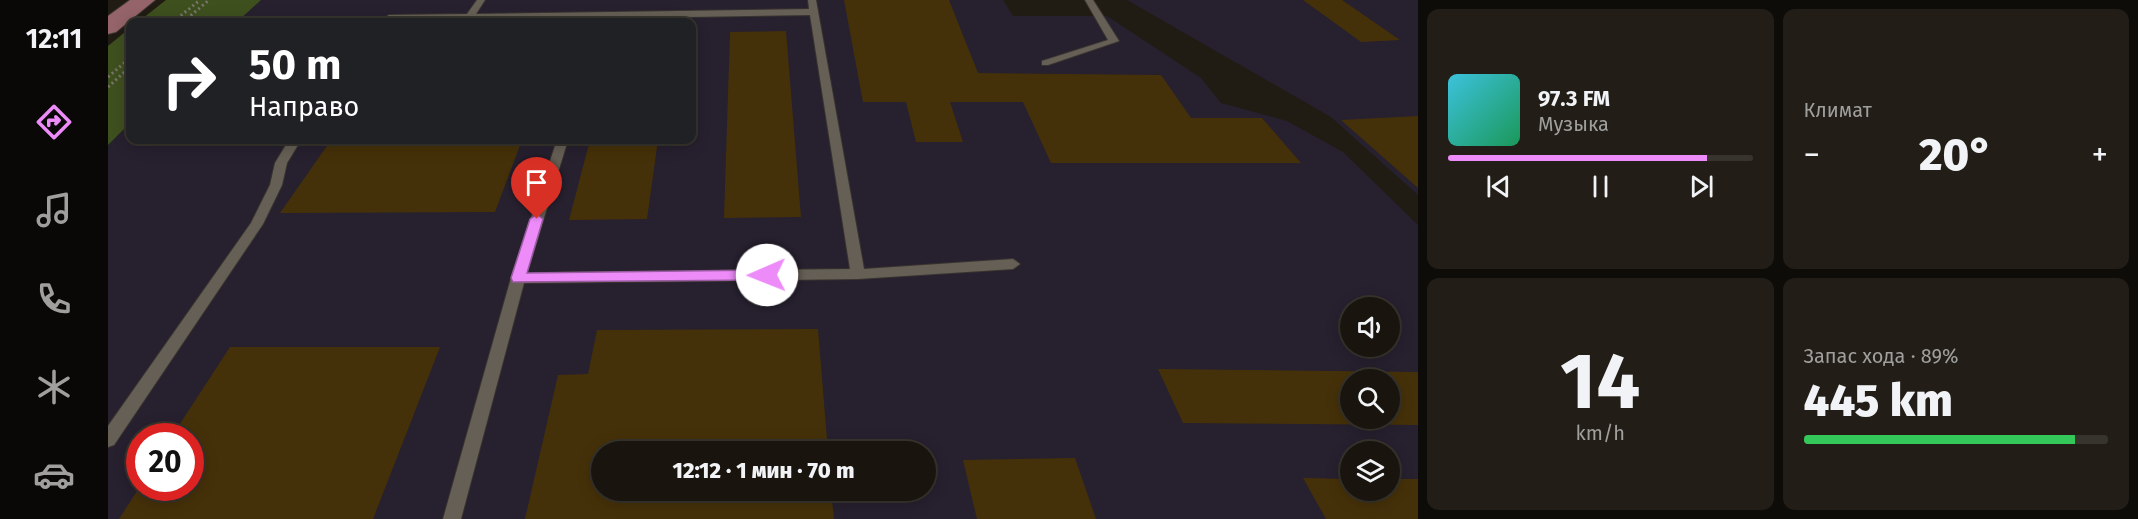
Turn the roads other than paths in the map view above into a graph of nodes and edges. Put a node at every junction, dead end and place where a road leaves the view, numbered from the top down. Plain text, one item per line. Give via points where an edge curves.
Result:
1 (144, 0) edge
2 (481, 0) edge
3 (1089, 0) edge
4 (812, 6) edge
5 (471, 17) junction
6 (389, 18) edge
7 (535, 18) edge
8 (615, 18) edge
9 (108, 27) edge
10 (1045, 63) dead end
11 (293, 144) edge
12 (560, 144) edge
13 (1013, 264) dead end
14 (858, 274) junction
15 (518, 278) junction
16 (108, 440) edge
17 (452, 519) edge

1 - 9 main road
2 - 5 lane
3 - 10 lane via 1114,41
4 - 8 lane
4 - 14 lane
5 - 6 lane
5 - 7 lane
11 - 16 lane via 257,224
12 - 15 lane
13 - 14 lane
14 - 15 lane
15 - 17 lane

